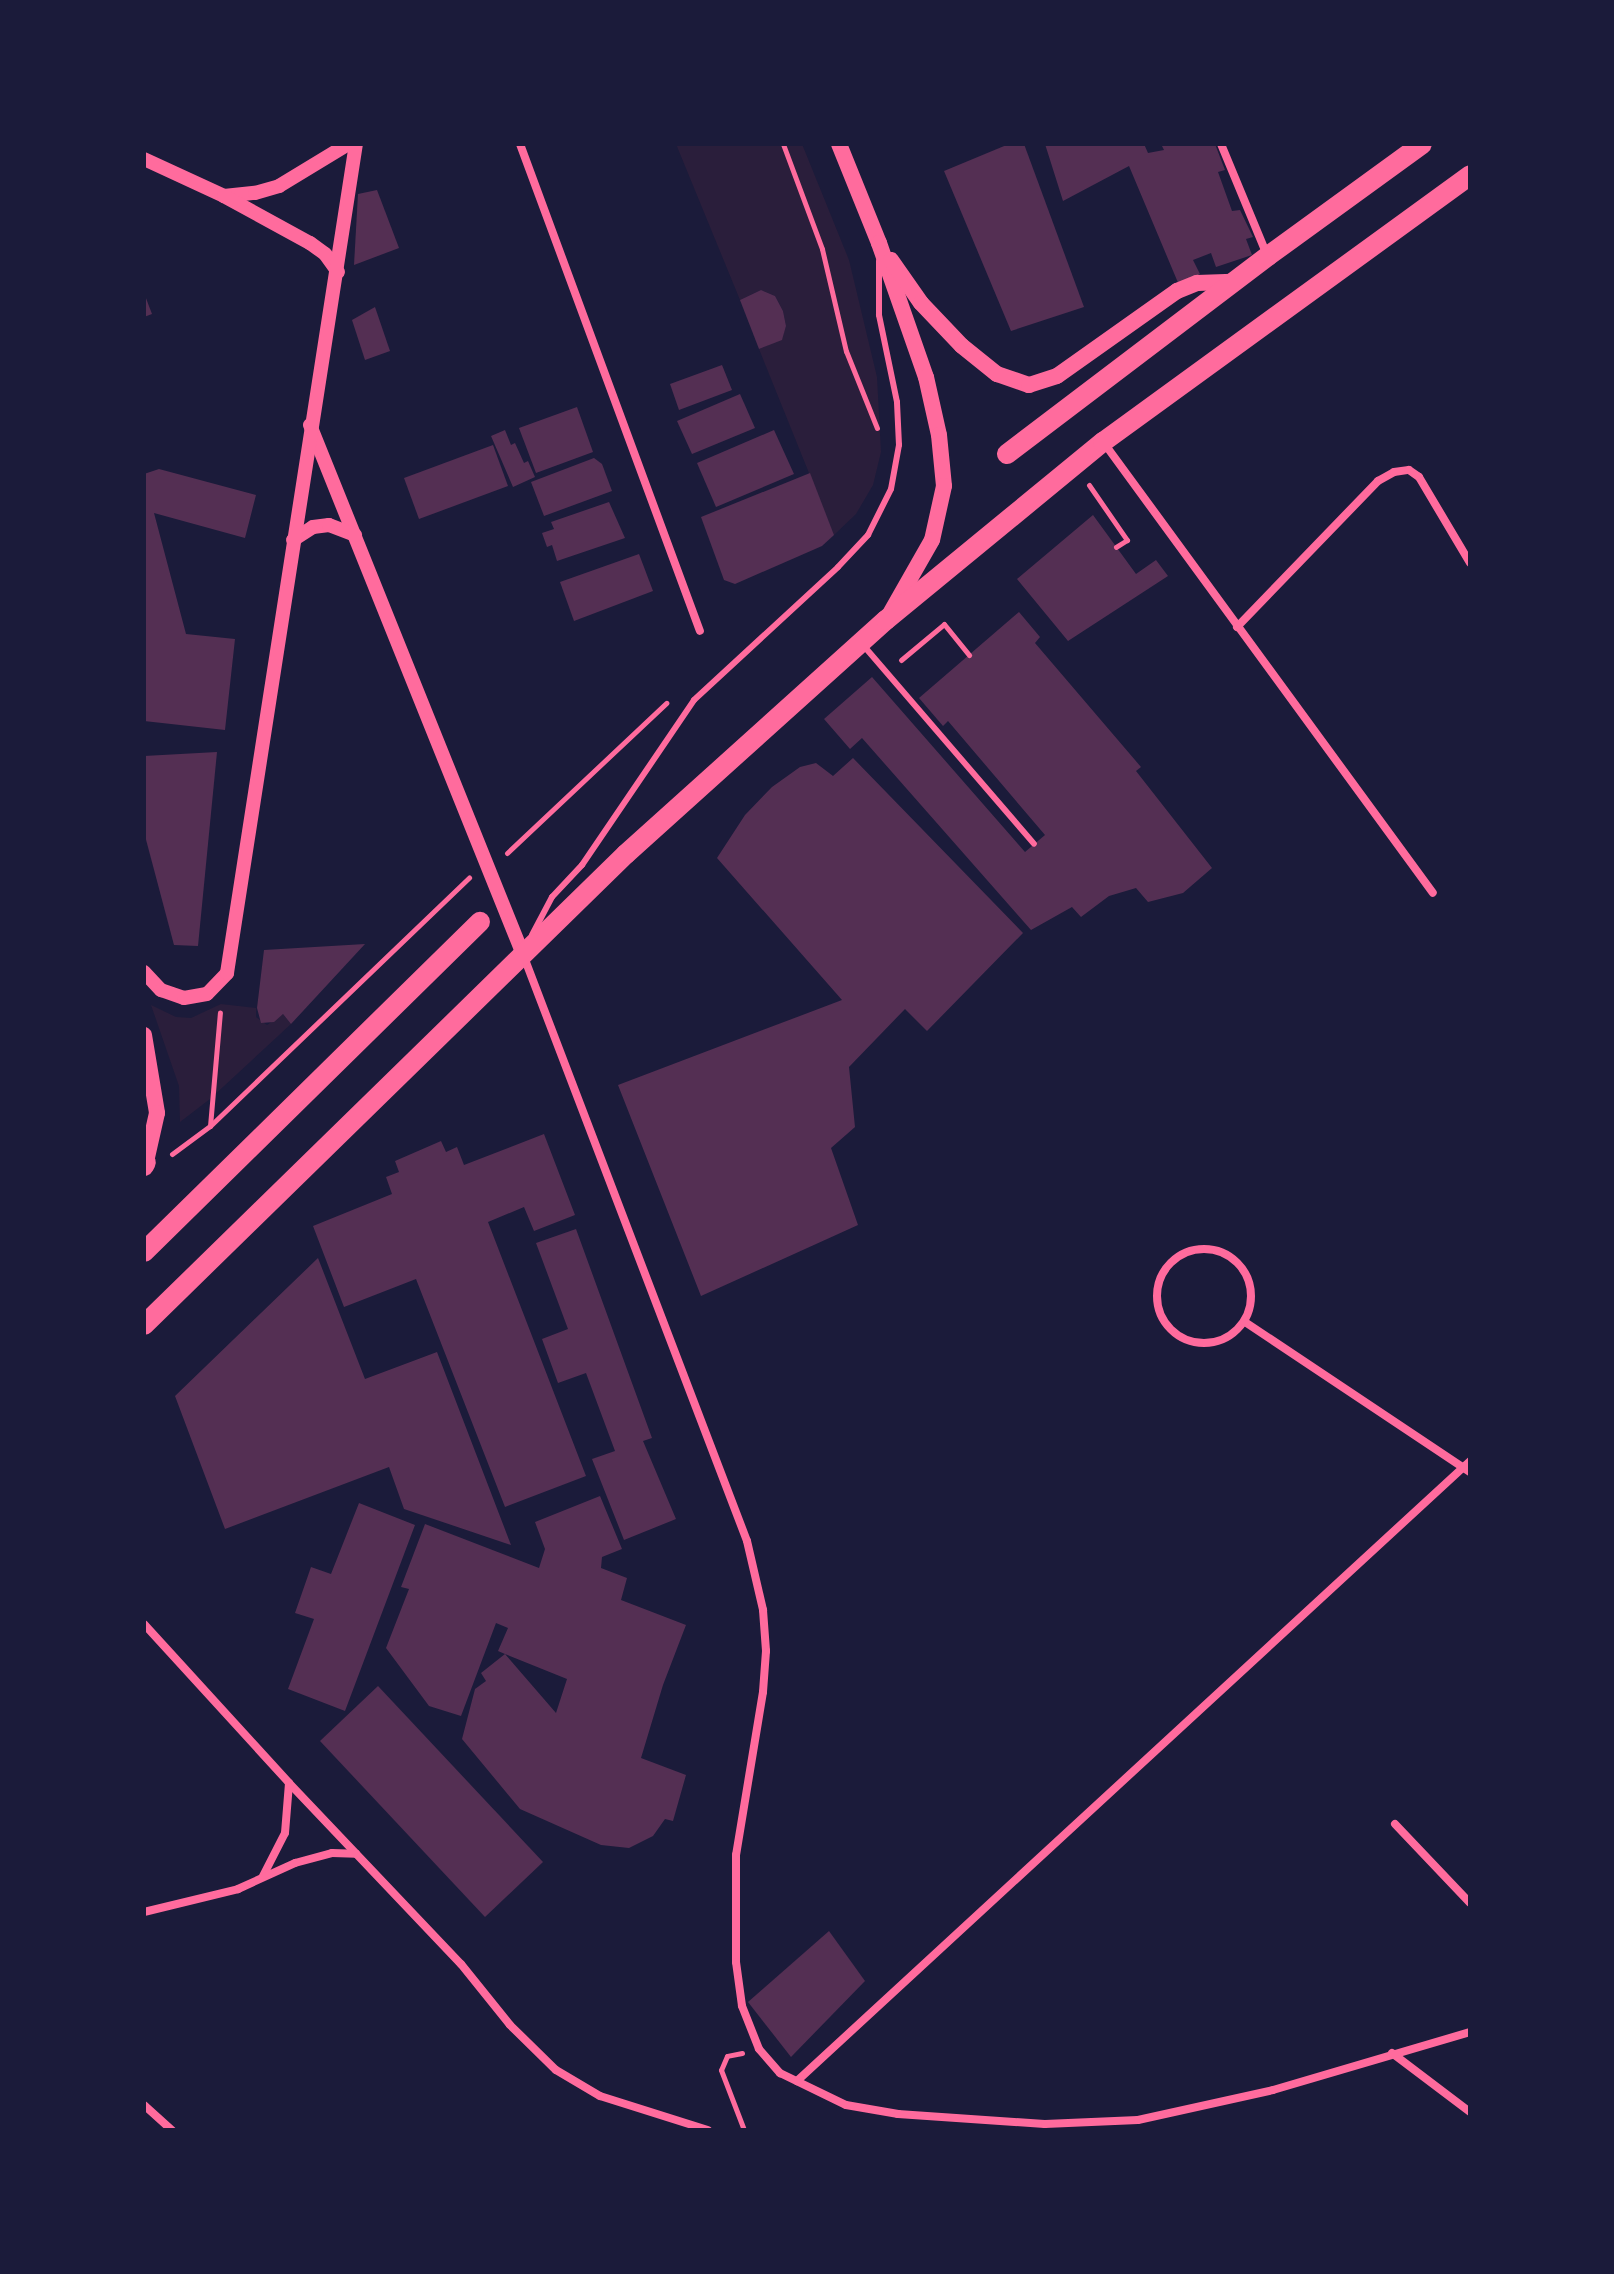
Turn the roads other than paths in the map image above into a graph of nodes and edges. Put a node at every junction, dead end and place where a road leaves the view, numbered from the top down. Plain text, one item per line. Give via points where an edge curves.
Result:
1 (348, 144) edge
2 (356, 144) edge
3 (520, 144) edge
4 (839, 144) edge
5 (1221, 144) edge
6 (1422, 144) edge
7 (144, 159) edge
8 (1470, 175) edge
9 (224, 196) junction
10 (879, 243) junction
11 (1268, 256) junction
12 (338, 272) junction
13 (1233, 282) junction
14 (310, 425) junction
15 (1103, 442) junction
16 (1007, 454) dead end
17 (355, 535) junction
18 (293, 540) junction
19 (1470, 563) edge
20 (886, 620) junction
21 (1237, 627) junction
22 (700, 631) dead end
23 (860, 642) junction
24 (1034, 844) dead end
25 (1433, 893) dead end
26 (480, 922) dead end
27 (522, 952) junction
28 (144, 972) edge
29 (144, 1035) edge
30 (145, 1164) edge
31 (144, 1252) edge
32 (1245, 1322) junction
33 (144, 1325) edge
34 (1468, 1467) edge
35 (144, 1624) edge
36 (289, 1783) junction
37 (1395, 1824) dead end
38 (356, 1854) junction
39 (262, 1876) junction
40 (1470, 1903) edge
41 (144, 1912) edge
42 (1470, 2032) edge
43 (1392, 2053) junction
44 (797, 2081) junction
45 (144, 2105) edge
46 (1470, 2112) edge
47 (172, 2130) edge
48 (708, 2130) edge

1 - 9 street via 279,186
2 - 12 street
3 - 22 street
4 - 10 main road
5 - 11 street
6 - 11 main road
7 - 9 street
8 - 15 main road
9 - 12 street via 310,243
10 - 13 main road via 921,303 962,346 997,374 1029,385 1057,376 1177,291 1197,283
10 - 20 main road via 926,377 944,486 932,540
10 - 27 lane via 879,315 897,402 899,445 891,489 868,535 694,700 582,865 552,897
11 - 13 main road
12 - 14 street
13 - 16 main road
14 - 17 street
14 - 18 street
15 - 20 main road
15 - 21 street
17 - 18 street via 329,525 313,527
17 - 27 street
18 - 28 street via 227,973 216,988 196,998 173,997
19 - 21 street via 1419,477 1409,470 1394,472 1378,481
20 - 23 main road
21 - 25 street
23 - 24 lane
23 - 27 main road
26 - 31 main road
27 - 33 main road
27 - 44 street via 747,1541 763,1610 766,1651 736,1855 734,1911 742,2006 759,2049 780,2073
29 - 30 main road via 157,1113
32 - 32 street via 1252,1298 1247,1273 1230,1255 1206,1248 1181,1253 1163,1270 1156,1294 1161,1318 1178,1337 1202,1344 1226,1339
32 - 34 street
34 - 44 street
35 - 36 street
36 - 38 street
36 - 39 street via 285,1833
37 - 40 street
38 - 39 street via 332,1853
38 - 48 street via 556,2070 600,2096
39 - 41 street via 238,1889
42 - 43 street
43 - 44 street via 1273,2090 1138,2120 1045,2124 885,2112 846,2105
43 - 46 street
45 - 47 street

